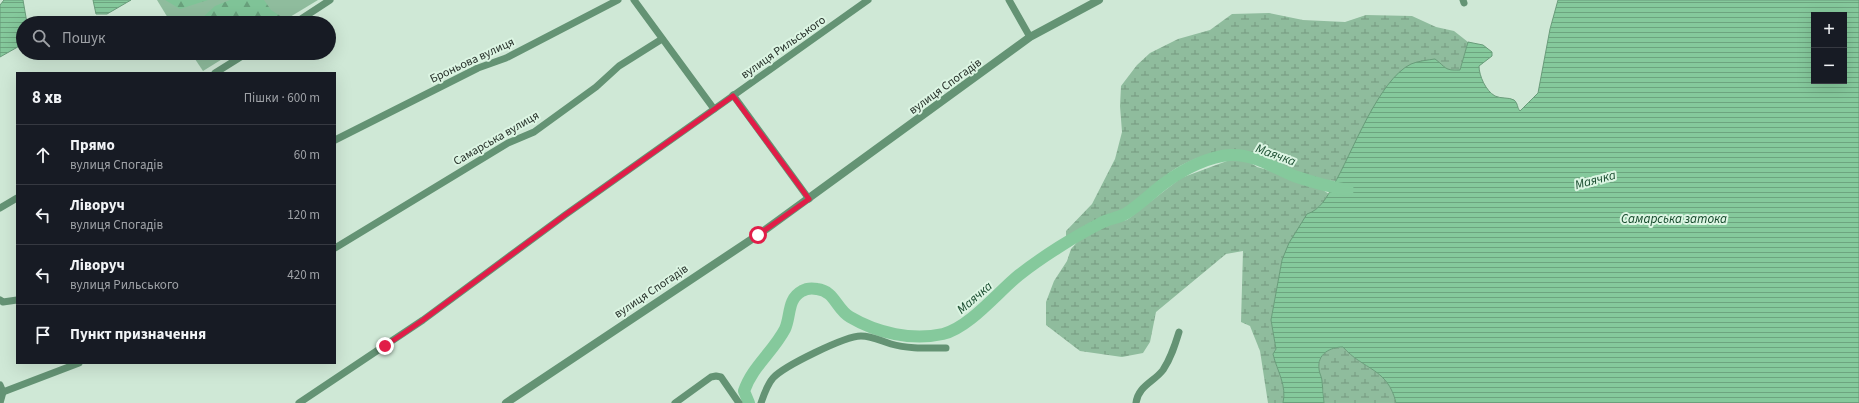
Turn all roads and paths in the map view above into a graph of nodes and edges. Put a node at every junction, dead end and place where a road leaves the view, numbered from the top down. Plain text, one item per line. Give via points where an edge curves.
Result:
1 (330, 0) edge
2 (618, 0) edge
3 (634, 0) edge
4 (868, 0) edge
5 (1009, 0) edge
6 (1099, 0) edge
7 (306, 16) edge
8 (1030, 37) junction
9 (662, 39) junction
10 (236, 60) edge
11 (217, 72) edge
12 (733, 96) junction
13 (714, 109) junction
14 (336, 139) edge
15 (16, 199) edge
16 (809, 199) junction
17 (0, 208) edge
18 (336, 247) edge
19 (0, 300) edge
20 (16, 300) edge
21 (1179, 332) dead end
22 (946, 348) dead end
23 (76, 364) edge
24 (0, 385) edge
25 (3, 392) junction
26 (0, 403) edge
27 (298, 403) edge
28 (506, 403) edge
29 (675, 403) edge
30 (739, 403) edge
31 (761, 403) edge
32 (1136, 403) edge

1 - 7 street
2 - 14 street, Броньова вулиця via 506,58 478,68
3 - 9 street
4 - 12 street, вулиця Рильського
5 - 8 street
6 - 8 street, вулиця Спогадів
8 - 16 street, вулиця Спогадів
9 - 13 street
9 - 18 street, Самарська вулиця via 620,66 596,87 534,132 508,143
10 - 11 street
12 - 13 street, вулиця Рильського
12 - 16 street
13 - 27 street, вулиця Рильського via 423,320
15 - 17 street
16 - 28 street, вулиця Спогадів
19 - 20 street
21 - 32 street via 1173,352 1162,371 1144,385
22 - 31 street via 917,348 891,344 868,336 847,339 781,372 768,384
23 - 25 street
24 - 25 street
25 - 26 street
29 - 30 street via 716,376 722,377

